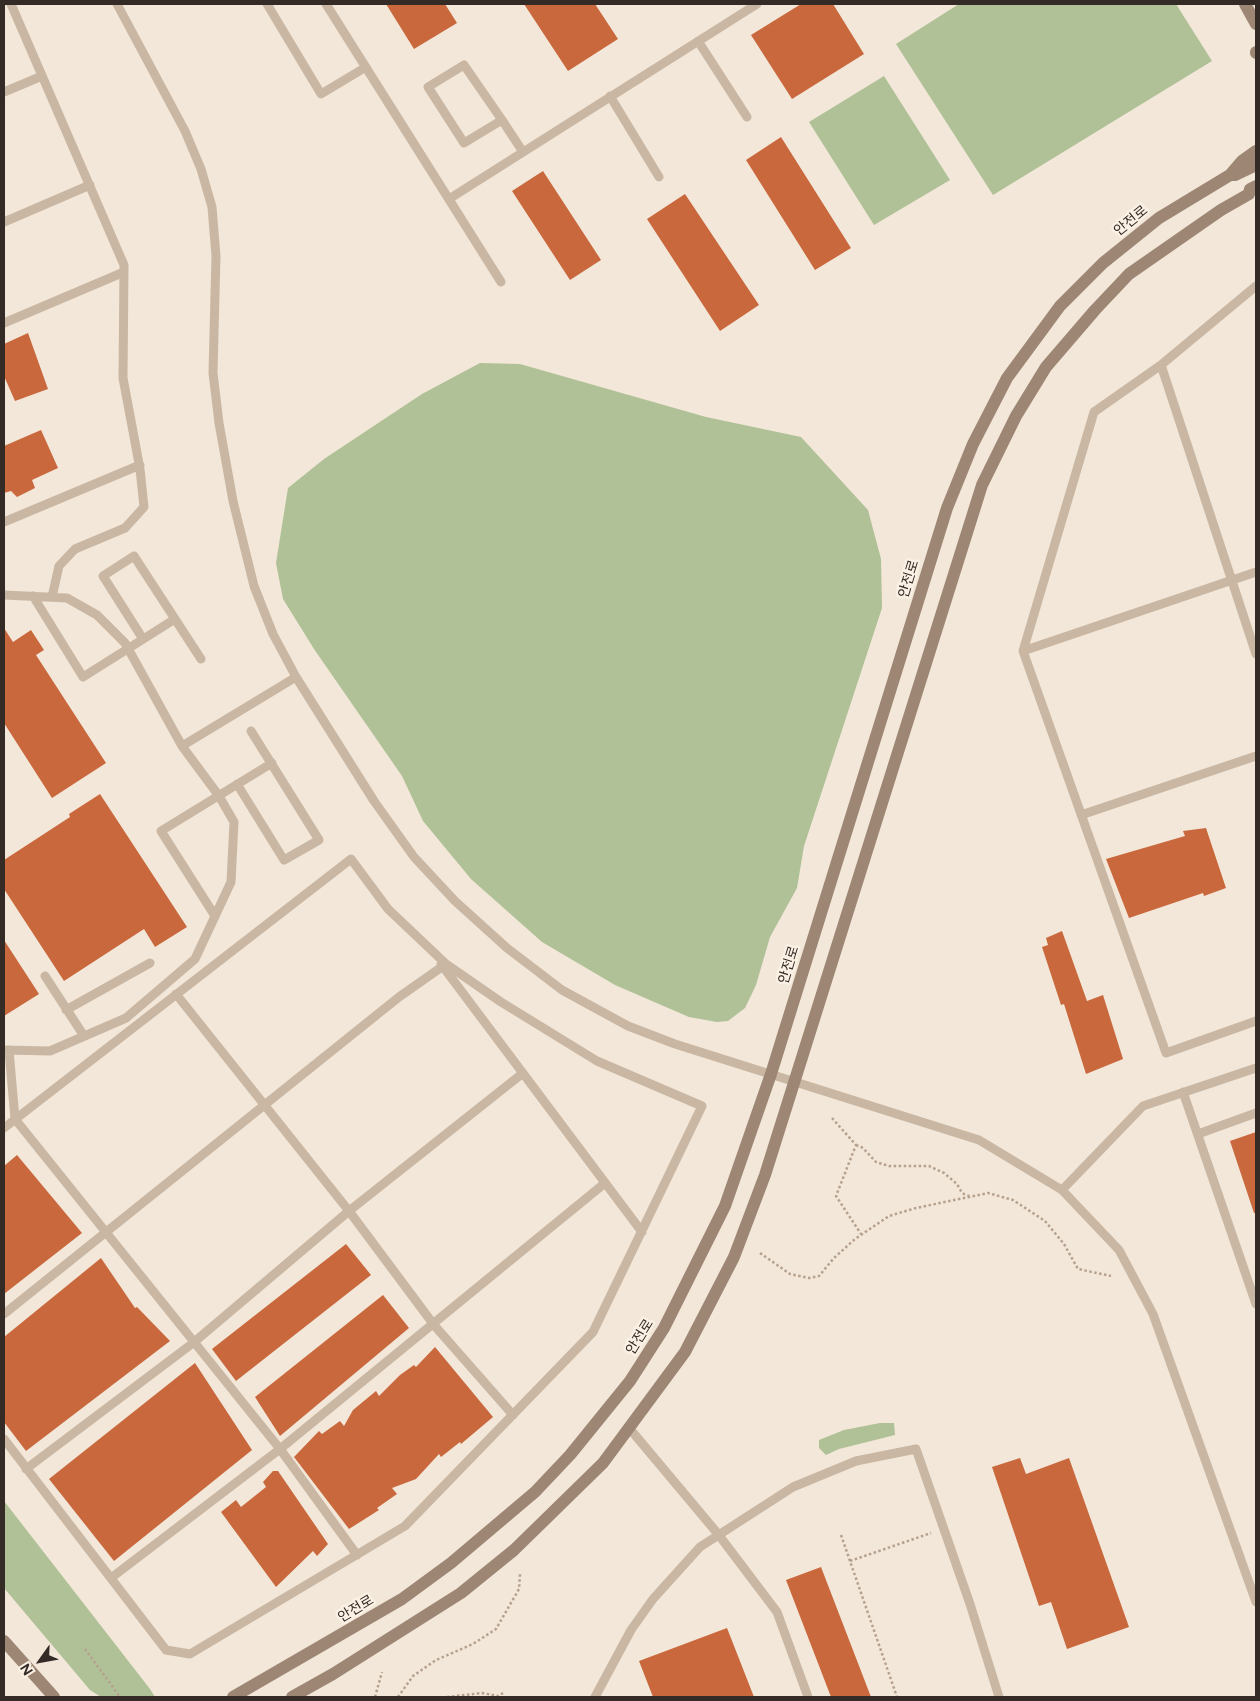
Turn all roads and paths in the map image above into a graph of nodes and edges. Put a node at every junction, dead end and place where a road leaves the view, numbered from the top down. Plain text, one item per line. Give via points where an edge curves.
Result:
1 (11, 4) edge
2 (117, 4) edge
3 (266, 4) edge
4 (326, 4) edge
5 (756, 4) edge
6 (1245, 4) edge
7 (1256, 24) edge
8 (698, 41) junction
9 (366, 67) junction
10 (42, 76) junction
11 (4, 92) edge
12 (610, 96) junction
13 (747, 118) dead end
14 (502, 120) junction
15 (1256, 151) edge
16 (523, 152) junction
17 (1256, 164) edge
18 (1230, 176) junction
19 (659, 177) dead end
20 (90, 185) junction
21 (1254, 193) edge
22 (449, 199) junction
23 (4, 222) edge
24 (124, 272) junction
25 (501, 282) dead end
26 (1256, 286) edge
27 (4, 323) edge
28 (1161, 365) junction
29 (140, 466) junction
30 (4, 522) edge
31 (1256, 572) edge
32 (1232, 580) junction
33 (4, 594) edge
34 (33, 596) junction
35 (52, 597) junction
36 (175, 619) junction
37 (143, 639) junction
38 (128, 648) junction
39 (1023, 651) junction
40 (1256, 654) edge
41 (201, 659) dead end
42 (296, 677) junction
43 (251, 732) dead end
44 (182, 746) junction
45 (1256, 756) edge
46 (272, 763) junction
47 (237, 784) junction
48 (218, 796) junction
49 (1081, 815) junction
50 (215, 916) junction
51 (150, 962) dead end
52 (445, 965) junction
53 (45, 976) dead end
54 (176, 994) junction
55 (66, 1010) junction
56 (1256, 1022) edge
57 (84, 1036) junction
58 (6, 1050) edge
59 (1256, 1068) edge
60 (523, 1073) junction
61 (771, 1074) junction
62 (796, 1082) junction
63 (1183, 1092) junction
64 (264, 1105) junction
65 (1256, 1113) edge
66 (832, 1118) dead end
67 (15, 1119) junction
68 (4, 1128) edge
69 (1198, 1134) junction
70 (856, 1145) junction
71 (606, 1183) junction
72 (1062, 1190) junction
73 (970, 1197) junction
74 (349, 1211) junction
75 (642, 1232) junction
76 (106, 1234) junction
77 (861, 1234) junction
78 (760, 1253) dead end
79 (1111, 1276) dead end
80 (1256, 1304) edge
81 (4, 1314) edge
82 (434, 1325) junction
83 (193, 1343) junction
84 (513, 1415) junction
85 (630, 1429) junction
86 (4, 1439) edge
87 (280, 1449) junction
88 (26, 1469) junction
89 (931, 1532) dead end
90 (718, 1534) junction
91 (841, 1535) dead end
92 (357, 1555) junction
93 (850, 1561) junction
94 (520, 1574) dead end
95 (111, 1578) junction
96 (1256, 1602) edge
97 (4, 1641) edge
98 (84, 1649) dead end
99 (382, 1672) dead end
100 (503, 1693) dead end
101 (469, 1696) edge
102 (54, 1697) edge
103 (120, 1697) edge
104 (233, 1697) edge
105 (292, 1697) edge
106 (375, 1697) edge
107 (398, 1697) edge
108 (447, 1697) edge
109 (455, 1697) edge
110 (595, 1697) edge
111 (808, 1697) edge
112 (897, 1697) edge
113 (999, 1697) edge

1 - 10 lane
2 - 42 lane via 185,131 212,207 216,256 213,373 219,423 233,501 254,586 273,634
3 - 9 lane via 322,94
4 - 9 lane
5 - 8 lane
6 - 7 street
8 - 12 lane
8 - 13 lane
9 - 22 lane
10 - 11 lane
10 - 20 lane
12 - 16 lane
12 - 19 lane
14 - 14 lane via 464,65 428,87 464,143
14 - 16 lane
15 - 18 street
16 - 22 lane
17 - 18 street, 안전로
18 - 61 street, 안전로 via 1158,218 1103,263 1060,306 1028,348 973,444 947,508
20 - 23 lane
20 - 24 lane via 124,265
21 - 62 street via 1221,210 1129,274 1046,366 1016,416 982,485
22 - 25 lane
24 - 27 lane
24 - 29 lane via 124,378
26 - 28 lane
28 - 32 lane
28 - 39 lane via 1094,412
29 - 30 lane
29 - 35 lane via 144,507 125,528 76,549 60,566
31 - 32 lane
32 - 39 lane
32 - 40 lane
33 - 34 lane
34 - 35 lane
34 - 38 lane via 83,677
35 - 38 lane via 67,598 97,615
36 - 37 lane
36 - 37 lane via 134,556 103,576
36 - 41 lane
37 - 38 lane
38 - 44 lane
39 - 49 lane
42 - 44 lane
42 - 61 lane via 414,857 455,901 507,948 562,990 628,1026
43 - 46 lane
44 - 48 lane
45 - 49 lane
46 - 47 lane
46 - 47 lane via 318,840 284,860
47 - 48 lane
48 - 50 lane via 234,822 232,882
48 - 50 lane via 160,831
49 - 56 lane via 1166,1052
50 - 57 lane via 195,959 126,1018
51 - 55 lane
52 - 54 lane via 388,910 351,858
52 - 60 lane
52 - 64 lane via 399,997
52 - 75 lane via 597,1061 702,1106
53 - 55 lane
54 - 64 lane
54 - 67 lane
55 - 57 lane
57 - 58 lane via 50,1051
58 - 67 lane
59 - 63 lane
60 - 71 lane
60 - 74 lane
61 - 62 lane
61 - 104 street, 안전로 via 726,1206 664,1328 630,1381 570,1456 496,1527 409,1594
62 - 72 lane via 979,1140
62 - 85 street via 766,1175 734,1257 685,1352
63 - 69 lane
63 - 72 lane via 1143,1106
64 - 74 lane
64 - 76 lane
65 - 69 lane
66 - 70 path
67 - 68 lane
67 - 76 lane
69 - 80 lane
70 - 73 path via 876,1162 929,1166 944,1173
70 - 77 path via 836,1196
71 - 75 lane
71 - 82 lane
72 - 96 lane via 1120,1250 1153,1314
73 - 77 path via 889,1216
73 - 79 path via 988,1193 1013,1200 1045,1221 1064,1244 1078,1269
74 - 82 lane
74 - 83 lane
75 - 84 lane via 594,1332
76 - 81 lane
76 - 83 lane
77 - 78 path via 819,1276 809,1278 790,1274
82 - 84 lane
82 - 87 lane
83 - 87 lane
83 - 88 lane
84 - 92 lane via 405,1526
85 - 90 lane
85 - 105 street via 584,1483 514,1550 460,1593
86 - 88 lane
87 - 92 lane
87 - 95 lane
88 - 95 lane
89 - 93 path
90 - 110 lane via 700,1547 654,1599 615,1657
90 - 111 lane via 777,1612
90 - 113 lane via 792,1487 856,1460 916,1449
91 - 93 path
92 - 95 lane via 190,1654 166,1650
93 - 112 path
94 - 107 path via 519,1589 496,1629 473,1644 436,1660 413,1676
97 - 102 street
98 - 103 path
99 - 106 path
100 - 101 path via 498,1696 482,1693
101 - 109 path
108 - 109 path

